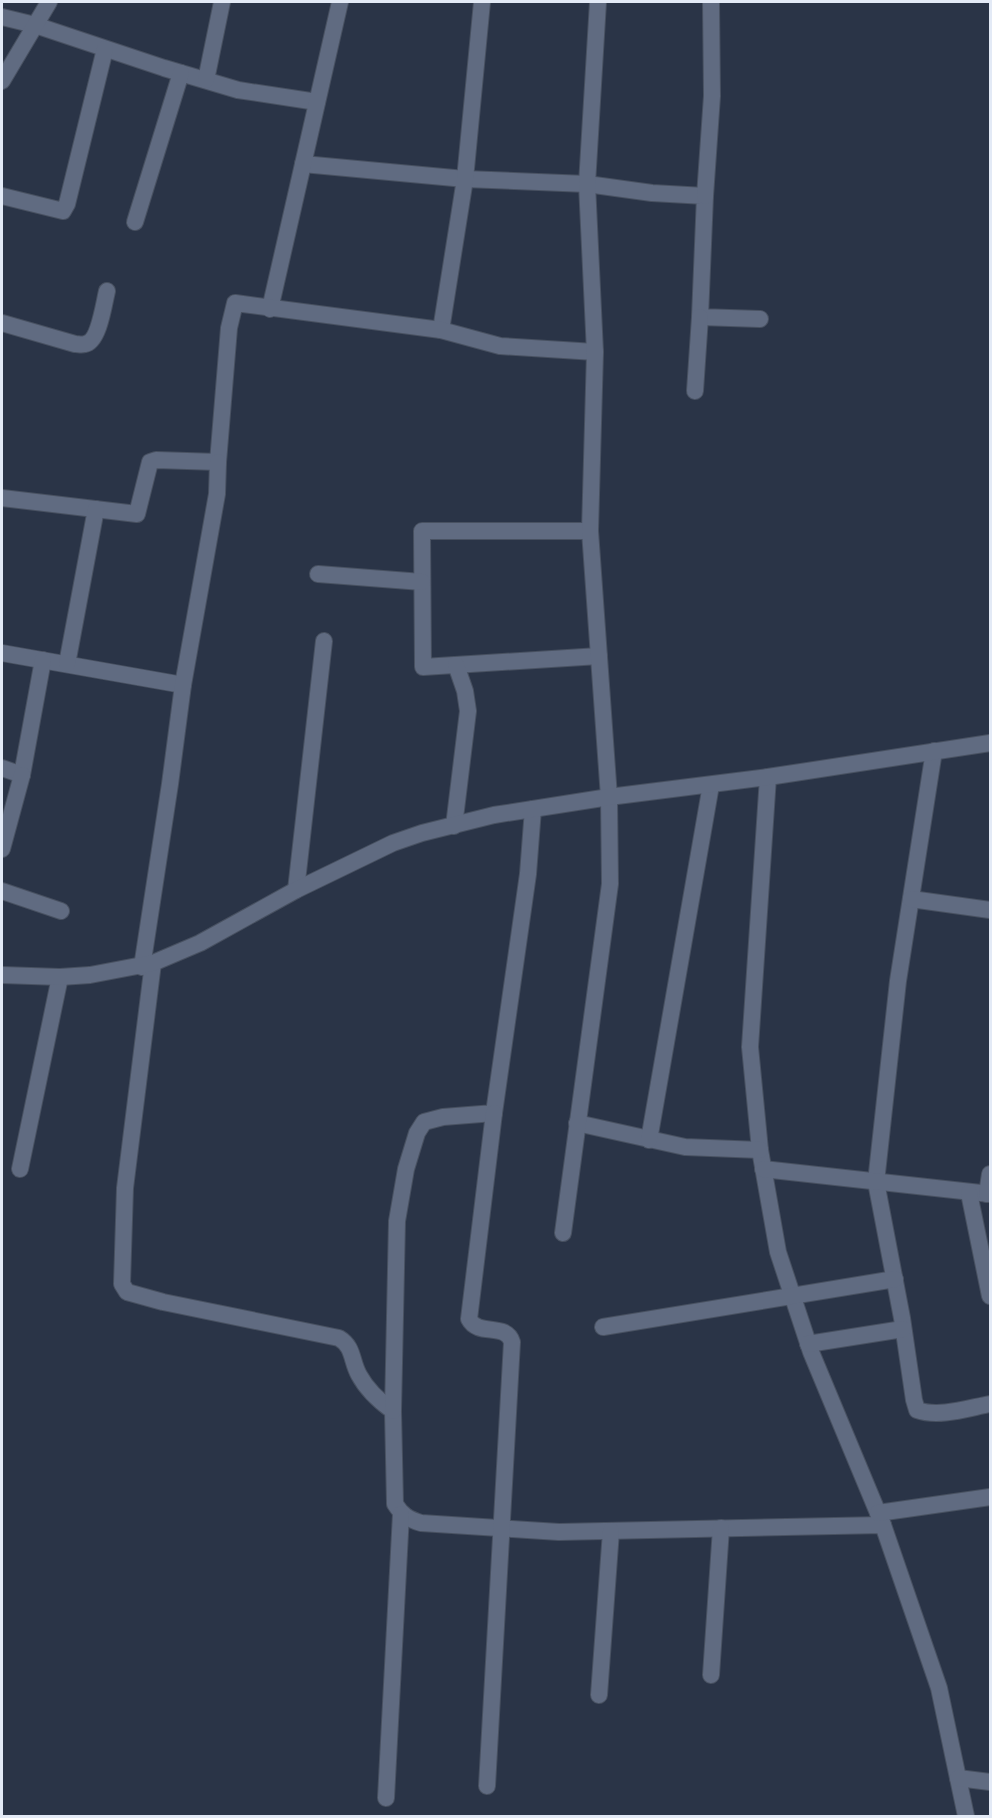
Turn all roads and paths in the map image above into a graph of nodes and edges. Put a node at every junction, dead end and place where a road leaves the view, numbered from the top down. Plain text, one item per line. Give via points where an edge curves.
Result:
1 (49, 2) edge
2 (222, 2) edge
3 (340, 2) edge
4 (482, 2) edge
5 (598, 2) edge
6 (711, 2) edge
7 (2, 17) edge
8 (35, 25) junction
9 (105, 49) junction
10 (181, 73) junction
11 (206, 80) junction
12 (2, 81) edge
13 (317, 102) junction
14 (303, 164) junction
15 (465, 179) junction
16 (587, 184) junction
17 (2, 196) edge
18 (705, 196) junction
19 (135, 222) dead end
20 (107, 291) dead end
21 (270, 309) junction
22 (700, 317) junction
23 (760, 319) dead end
24 (2, 322) edge
25 (441, 330) junction
26 (595, 352) junction
27 (694, 391) dead end
28 (218, 462) junction
29 (2, 498) edge
30 (96, 509) junction
31 (590, 531) junction
32 (318, 574) dead end
33 (422, 582) junction
34 (324, 641) dead end
35 (2, 653) edge
36 (599, 656) junction
37 (43, 660) junction
38 (67, 664) junction
39 (456, 665) junction
40 (183, 684) junction
41 (990, 743) edge
42 (934, 751) junction
43 (2, 768) edge
44 (22, 775) junction
45 (768, 777) junction
46 (711, 785) junction
47 (609, 797) junction
48 (533, 808) junction
49 (454, 826) junction
50 (2, 849) edge
51 (296, 890) junction
52 (2, 891) edge
53 (911, 898) junction
54 (990, 910) edge
55 (61, 911) dead end
56 (147, 965) junction
57 (2, 975) edge
58 (60, 977) junction
59 (494, 1113) junction
60 (577, 1123) junction
61 (649, 1140) junction
62 (760, 1150) junction
63 (20, 1169) dead end
64 (763, 1169) junction
65 (990, 1174) edge
66 (876, 1182) junction
67 (969, 1193) junction
68 (989, 1194) edge
69 (563, 1233) dead end
70 (895, 1278) junction
71 (792, 1295) junction
72 (990, 1296) edge
73 (603, 1327) dead end
74 (903, 1329) junction
75 (808, 1344) junction
76 (990, 1404) edge
77 (393, 1410) junction
78 (990, 1497) edge
79 (401, 1514) junction
80 (881, 1519) junction
81 (721, 1528) junction
82 (502, 1529) junction
83 (611, 1531) junction
84 (711, 1675) dead end
85 (599, 1695) dead end
86 (958, 1778) junction
87 (990, 1782) edge
88 (487, 1786) dead end
89 (386, 1798) dead end
90 (966, 1816) edge

1 - 8 street
2 - 11 street
3 - 13 street
4 - 15 street
5 - 16 street
6 - 18 street via 712,96
7 - 8 street
8 - 9 street
8 - 12 street
9 - 10 street
9 - 17 street via 63,212
10 - 11 street
10 - 19 street
11 - 13 street via 238,90
13 - 14 street
14 - 15 street
14 - 21 street
15 - 16 street
15 - 25 street
16 - 18 street
16 - 26 street
18 - 22 street
20 - 24 street via 96,334 86,344
21 - 25 street
21 - 28 street via 237,303 233,306
22 - 23 street
22 - 27 street
25 - 26 street via 500,346
26 - 31 street
28 - 30 street via 150,462 136,514
28 - 40 street via 217,494
29 - 30 street
30 - 38 street
31 - 33 street via 422,531
31 - 36 street
32 - 33 street
33 - 39 street via 423,667
34 - 51 street
35 - 37 street
36 - 39 street
36 - 47 street
37 - 38 street
37 - 44 street
38 - 40 street
39 - 49 street via 468,711
40 - 56 street
41 - 42 street
42 - 45 street
42 - 53 street
43 - 44 street
44 - 50 street
45 - 46 street
45 - 62 street via 750,1047
46 - 47 street
46 - 61 street
47 - 48 street
47 - 60 street via 610,884
48 - 49 street
48 - 59 street via 528,874
49 - 51 street via 393,843
51 - 56 street via 200,943
52 - 55 street
53 - 54 street
53 - 66 street
56 - 58 street
56 - 77 street via 124,1188 122,1284 127,1292 163,1302 339,1338 351,1349 364,1384
57 - 58 street
58 - 63 street
59 - 77 street via 442,1117 424,1122 417,1133 397,1221
59 - 82 street via 468,1319 477,1328 505,1332 512,1342
60 - 61 street
60 - 69 street
61 - 62 street via 685,1147
62 - 64 street
64 - 66 street
64 - 71 street via 778,1252
65 - 68 street
66 - 67 street
66 - 70 street
67 - 68 street
67 - 72 street
70 - 71 street
70 - 74 street
71 - 73 street
71 - 75 street
74 - 75 street
74 - 76 street via 917,1410 936,1413
75 - 80 street
77 - 79 street via 395,1504
78 - 80 street
79 - 82 street via 421,1524
79 - 89 street
80 - 81 street
80 - 86 street via 939,1688
81 - 83 street
81 - 84 street
82 - 83 street
82 - 88 street
83 - 85 street
86 - 87 street
86 - 90 street

